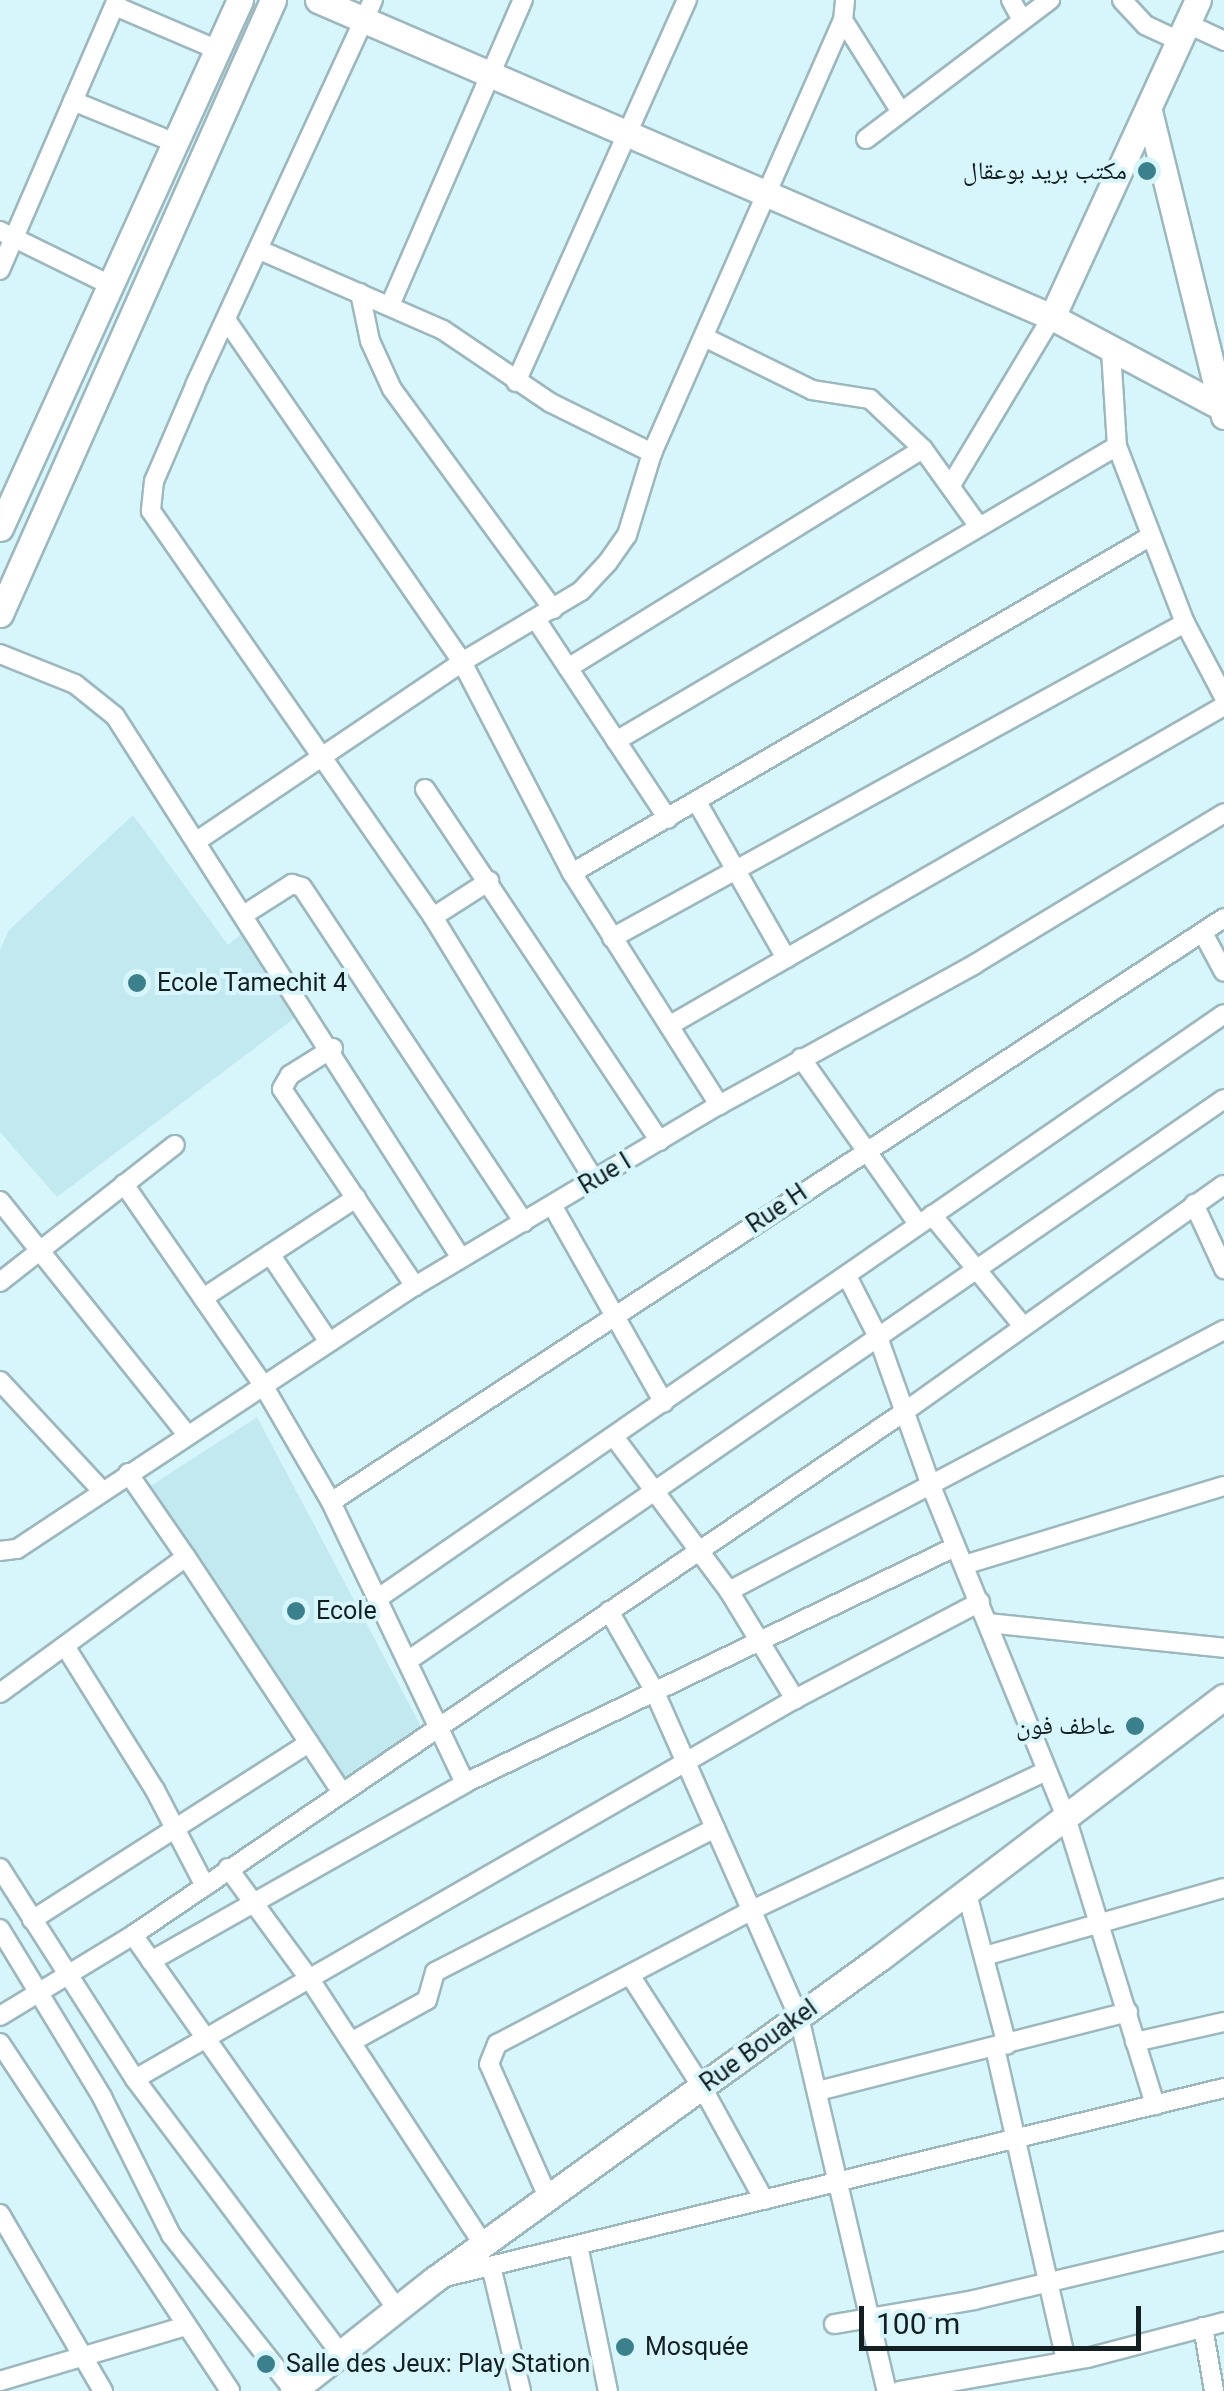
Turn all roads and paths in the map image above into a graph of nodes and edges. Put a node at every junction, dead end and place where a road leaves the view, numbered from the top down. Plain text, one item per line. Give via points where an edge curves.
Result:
1 (240, 0) edge
2 (273, 0) edge
3 (318, 0) edge
4 (522, 0) edge
5 (687, 0) edge
6 (845, 0) edge
7 (1011, 0) edge
8 (1050, 0) edge
9 (1122, 0) edge
10 (116, 3) edge
11 (368, 10) edge
12 (843, 20) junction
13 (1022, 20) junction
14 (1189, 22) edge
15 (1224, 41) edge
16 (218, 50) junction
17 (492, 72) junction
18 (73, 101) junction
19 (1149, 111) junction
20 (902, 112) junction
21 (628, 134) junction
22 (866, 139) dead end
23 (178, 144) junction
24 (767, 191) junction
25 (7, 234) edge
26 (262, 251) junction
27 (0, 270) edge
28 (110, 284) junction
29 (360, 292) junction
30 (390, 303) junction
31 (1052, 317) junction
32 (228, 321) junction
33 (706, 338) junction
34 (1112, 351) junction
35 (516, 382) junction
36 (1222, 412) edge
37 (1117, 446) junction
38 (923, 449) junction
39 (652, 453) junction
40 (951, 485) junction
41 (977, 524) junction
42 (0, 528) edge
43 (1151, 536) junction
44 (553, 609) junction
45 (0, 614) edge
46 (537, 621) junction
47 (1185, 622) junction
48 (0, 654) edge
49 (462, 662) junction
50 (568, 668) junction
51 (1224, 697) edge
52 (1224, 706) edge
53 (616, 741) junction
54 (320, 759) junction
55 (425, 789) dead end
56 (697, 802) junction
57 (1224, 814) edge
58 (668, 819) junction
59 (197, 842) junction
60 (736, 870) junction
61 (572, 873) junction
62 (488, 881) junction
63 (245, 914) junction
64 (434, 917) junction
65 (1224, 918) edge
66 (1203, 933) junction
67 (612, 938) junction
68 (786, 958) junction
69 (1224, 972) edge
70 (1224, 1014) edge
71 (672, 1024) junction
72 (333, 1048) junction
73 (801, 1058) junction
74 (1224, 1099) edge
75 (719, 1105) junction
76 (660, 1141) junction
77 (175, 1145) dead end
78 (866, 1149) junction
79 (594, 1180) junction
80 (124, 1184) junction
81 (1224, 1185) edge
82 (356, 1198) junction
83 (0, 1201) edge
84 (1194, 1204) junction
85 (552, 1206) junction
86 (925, 1220) junction
87 (524, 1222) junction
88 (40, 1251) junction
89 (270, 1254) junction
90 (461, 1258) junction
91 (1224, 1269) edge
92 (974, 1270) junction
93 (848, 1278) junction
94 (0, 1282) edge
95 (414, 1286) junction
96 (203, 1298) junction
97 (618, 1318) junction
98 (1022, 1326) junction
99 (1224, 1330) edge
100 (878, 1338) junction
101 (329, 1342) junction
102 (0, 1381) edge
103 (263, 1384) junction
104 (664, 1403) junction
105 (904, 1412) junction
106 (186, 1433) junction
107 (616, 1438) junction
108 (128, 1473) junction
109 (930, 1486) junction
110 (1224, 1486) edge
111 (102, 1492) junction
112 (657, 1492) junction
113 (331, 1502) junction
114 (955, 1547) junction
115 (699, 1548) junction
116 (0, 1551) edge
117 (186, 1557) junction
118 (964, 1565) junction
119 (729, 1591) junction
120 (377, 1598) junction
121 (980, 1602) junction
122 (610, 1611) junction
123 (988, 1623) junction
124 (760, 1639) junction
125 (65, 1646) junction
126 (1224, 1648) edge
127 (409, 1660) junction
128 (652, 1688) junction
129 (0, 1692) edge
130 (795, 1699) junction
131 (1224, 1699) edge
132 (440, 1728) junction
133 (309, 1743) junction
134 (686, 1762) junction
135 (1046, 1771) junction
136 (465, 1783) junction
137 (342, 1793) junction
138 (1065, 1814) junction
139 (715, 1828) junction
140 (178, 1831) junction
141 (0, 1868) edge
142 (228, 1868) junction
143 (205, 1886) junction
144 (1224, 1888) edge
145 (966, 1890) junction
146 (256, 1904) junction
147 (752, 1910) junction
148 (32, 1920) junction
149 (1102, 1922) junction
150 (0, 1929) edge
151 (133, 1935) junction
152 (985, 1956) junction
153 (152, 1961) junction
154 (66, 1975) junction
155 (630, 1975) junction
156 (312, 1981) junction
157 (42, 1991) junction
158 (1128, 2012) junction
159 (0, 2016) edge
160 (798, 2017) junction
161 (1224, 2022) edge
162 (206, 2038) junction
163 (351, 2042) junction
164 (1135, 2042) junction
165 (0, 2043) edge
166 (1001, 2047) junction
167 (134, 2079) junction
168 (702, 2087) junction
169 (1224, 2088) edge
170 (818, 2091) junction
171 (1155, 2105) junction
172 (1018, 2138) junction
173 (836, 2184) junction
174 (548, 2197) junction
175 (764, 2200) junction
176 (0, 2214) edge
177 (1224, 2242) edge
178 (578, 2245) junction
179 (8, 2246) edge
180 (487, 2255) junction
181 (1050, 2282) junction
182 (398, 2311) junction
183 (867, 2318) junction
184 (1224, 2322) edge
185 (834, 2324) dead end
186 (182, 2326) junction
187 (1203, 2326) junction
188 (341, 2354) junction
189 (83, 2356) junction
190 (1066, 2360) junction
191 (1006, 2370) junction
192 (0, 2380) edge
193 (103, 2391) edge
194 (230, 2391) edge
195 (294, 2391) edge
196 (521, 2391) edge
197 (608, 2391) edge
198 (887, 2391) edge
199 (899, 2391) edge
200 (1009, 2391) edge
201 (1214, 2391) edge

1 - 16 main road
2 - 45 main road
3 - 11 main road
4 - 17 street
5 - 21 street
6 - 12 street
7 - 13 street
8 - 13 street
9 - 14 street via 1145,25
10 - 16 street
10 - 18 street
11 - 17 main road
11 - 26 street
12 - 20 street
12 - 24 street
13 - 20 street
14 - 15 street
14 - 19 main road
16 - 23 main road
17 - 21 main road
17 - 30 street
18 - 23 street
18 - 25 street
19 - 31 main road
19 - 36 main road
20 - 22 street
21 - 24 main road
21 - 35 street
23 - 28 main road
24 - 31 main road
24 - 33 street
25 - 27 street
25 - 28 street
26 - 29 street
26 - 32 street
28 - 42 main road
29 - 30 street
29 - 44 street via 370,341 392,389
30 - 35 street via 443,330
31 - 34 main road
31 - 40 street
32 - 49 street
32 - 54 street via 154,481 151,511
33 - 38 street via 812,390 861,394
33 - 39 street
34 - 36 main road
34 - 37 street
35 - 39 street
37 - 41 street
37 - 43 street
38 - 40 street
38 - 50 street
39 - 44 street via 626,535 581,592
40 - 41 street
41 - 53 street
43 - 47 street
43 - 56 street
44 - 46 street
46 - 49 street
46 - 50 street
47 - 51 street
47 - 60 street
48 - 59 street via 101,702
49 - 54 street
49 - 61 street
50 - 53 street
52 - 68 street
53 - 58 street
54 - 59 street
54 - 64 street
55 - 62 street
56 - 58 street
56 - 60 street
57 - 73 street, Rue I via 976,964
58 - 61 street
59 - 63 street
60 - 67 street
60 - 68 street
61 - 67 street
62 - 64 street
62 - 76 street
63 - 72 street
63 - 87 street via 292,884 302,887
64 - 79 street
65 - 66 street, Rue H
66 - 69 street
66 - 78 street, Rue H
67 - 71 street
68 - 71 street
70 - 86 street
71 - 75 street
72 - 82 street via 290,1075 282,1089
72 - 90 street
73 - 75 street, Rue I
73 - 78 street
74 - 92 street
75 - 76 street, Rue I
76 - 79 street, Rue I
77 - 80 street
78 - 86 street
78 - 97 street, Rue H
79 - 85 street, Rue I
80 - 88 street
80 - 96 street
81 - 84 street
82 - 89 street
82 - 95 street
83 - 88 street
84 - 91 street
84 - 98 street
85 - 87 street, Rue I
85 - 97 street
86 - 92 street
86 - 93 street
87 - 90 street, Rue I
88 - 94 street
88 - 106 street
89 - 96 street
89 - 101 street
90 - 95 street, Rue I
92 - 98 street
92 - 100 street
93 - 100 street
93 - 104 street
95 - 101 street, Rue I
96 - 103 street
97 - 104 street
97 - 113 street, Rue H
98 - 105 street
99 - 109 street
100 - 105 street
100 - 112 street
101 - 103 street, Rue I
102 - 111 street
103 - 106 street, Rue I
103 - 113 street
104 - 107 street
105 - 109 street
105 - 115 street
106 - 108 street, Rue I
107 - 112 street
107 - 120 street
108 - 111 street, Rue I
108 - 117 street
109 - 114 street
109 - 119 street
110 - 118 street
111 - 116 street, Rue I via 17,1549
112 - 115 street
112 - 127 street
113 - 120 street
114 - 118 street
114 - 124 street
115 - 119 street
115 - 122 street
117 - 125 street
117 - 133 street
118 - 121 street
119 - 124 street
120 - 127 street
121 - 123 street
121 - 130 street
122 - 128 street
122 - 132 street
123 - 126 street
123 - 135 street
124 - 128 street
124 - 130 street
125 - 129 street
125 - 140 street
127 - 132 street
128 - 134 street
128 - 136 street
130 - 134 street
131 - 138 main road, Rue Bouakel
132 - 136 street
132 - 137 street
133 - 137 street
133 - 140 street
134 - 139 street
134 - 156 street
135 - 138 street
135 - 147 street
136 - 146 street
137 - 142 street
138 - 145 main road, Rue Bouakel
138 - 149 street
139 - 147 street
139 - 163 street via 435,1972 427,2000
140 - 143 street
140 - 148 street
141 - 148 street
142 - 143 street
142 - 146 street
143 - 151 street
144 - 149 street
145 - 152 street
145 - 160 main road, Rue Bouakel
146 - 153 street
146 - 156 street
147 - 155 street
147 - 160 street
148 - 154 street
149 - 152 street
149 - 158 street
150 - 157 street
151 - 153 street
151 - 154 street
152 - 166 street
153 - 162 street
154 - 157 street
154 - 167 street
155 - 168 street
155 - 174 street via 497,2044 488,2056
156 - 162 street
156 - 163 street
157 - 159 street
157 - 195 street via 171,2235
158 - 164 street
158 - 166 street
160 - 168 main road, Rue Bouakel
160 - 170 street
161 - 164 street
162 - 167 street
162 - 182 street
163 - 180 street
164 - 171 street
165 - 186 street
166 - 170 street
166 - 172 street
167 - 188 street
168 - 174 main road, Rue Bouakel
168 - 175 street
169 - 171 street
170 - 173 street
171 - 172 street
172 - 173 street
172 - 181 street
173 - 175 street
173 - 183 street
174 - 180 main road, Rue Bouakel
175 - 178 street
176 - 179 street
177 - 181 street
178 - 180 street
178 - 197 street
179 - 189 street
180 - 182 main road, Rue Bouakel via 434,2279
180 - 196 street
181 - 183 street
181 - 190 street
182 - 188 main road, Rue Bouakel
183 - 185 street
183 - 198 street
184 - 187 street
186 - 189 street
186 - 194 street
187 - 190 street
187 - 201 street
188 - 195 main road, Rue Bouakel
189 - 192 street
189 - 193 street
190 - 191 street
191 - 199 street
191 - 200 street

